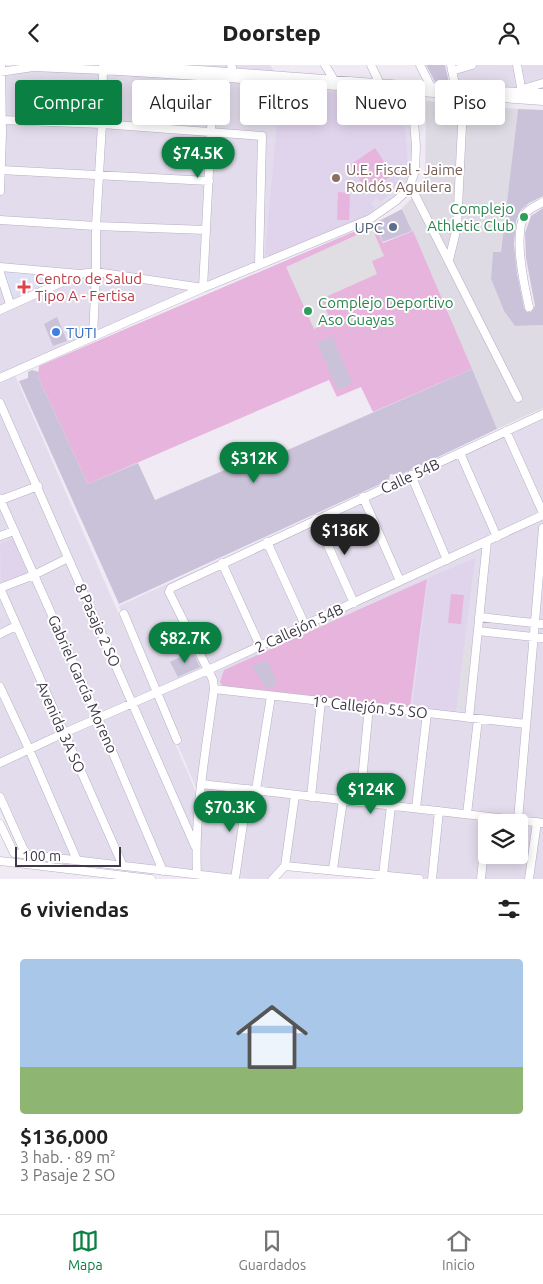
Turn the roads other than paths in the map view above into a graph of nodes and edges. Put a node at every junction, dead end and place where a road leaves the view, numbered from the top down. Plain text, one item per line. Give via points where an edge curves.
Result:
1 (267, 65) edge
2 (325, 65) edge
3 (370, 65) edge
4 (420, 65) edge
5 (472, 65) edge
6 (517, 65) edge
7 (32, 66) edge
8 (103, 67) edge
9 (152, 67) edge
10 (451, 68) edge
11 (1, 69) edge
12 (214, 74) junction
13 (275, 78) junction
14 (103, 80) edge
15 (378, 80) edge
16 (337, 83) joint
17 (543, 83) edge
18 (431, 87) junction
19 (435, 87) edge
20 (425, 88) edge
21 (543, 93) edge
22 (523, 94) junction
23 (505, 95) edge
24 (543, 101) edge
25 (2, 120) junction
26 (15, 121) edge
27 (102, 125) edge
28 (114, 125) edge
29 (415, 125) edge
30 (462, 125) edge
31 (1, 133) edge
32 (211, 133) junction
33 (1, 169) edge
34 (99, 176) junction
35 (209, 181) junction
36 (409, 188) junction
37 (0, 191) edge
38 (543, 202) edge
39 (0, 220) edge
40 (96, 226) junction
41 (206, 230) junction
42 (449, 260) junction
43 (259, 265) junction
44 (0, 267) edge
45 (96, 272) junction
46 (0, 273) edge
47 (80, 274) junction
48 (203, 288) junction
49 (10, 304) junction
50 (529, 307) dead end
51 (0, 310) edge
52 (93, 336) junction
53 (0, 378) edge
54 (518, 398) dead end
55 (0, 403) edge
56 (543, 414) edge
57 (506, 431) junction
58 (460, 453) junction
59 (411, 475) junction
60 (38, 486) junction
61 (363, 497) junction
62 (0, 499) edge
63 (543, 514) edge
64 (316, 519) junction
65 (543, 528) edge
66 (14, 531) junction
67 (0, 536) edge
68 (497, 537) junction
69 (487, 541) junction
70 (267, 542) junction
71 (68, 558) junction
72 (447, 560) junction
73 (222, 563) junction
74 (34, 575) junction
75 (400, 581) junction
76 (0, 588) edge
77 (354, 603) junction
78 (124, 614) dead end
79 (479, 617) junction
80 (539, 624) edge
81 (305, 625) junction
82 (16, 626) junction
83 (478, 631) junction
84 (0, 634) edge
85 (534, 637) junction
86 (543, 638) edge
87 (260, 646) junction
88 (208, 670) junction
89 (0, 687) edge
90 (214, 689) junction
91 (157, 693) junction
92 (271, 696) junction
93 (321, 701) junction
94 (132, 704) junction
95 (369, 707) junction
96 (427, 713) junction
97 (98, 718) junction
98 (469, 718) junction
99 (478, 719) junction
100 (526, 724) junction
101 (64, 733) junction
102 (177, 740) dead end
103 (29, 749) junction
104 (0, 763) edge
105 (201, 784) junction
106 (252, 790) junction
107 (295, 795) junction
108 (0, 797) edge
109 (311, 797) junction
110 (342, 800) junction
111 (360, 802) junction
112 (391, 806) junction
113 (416, 809) junction
114 (439, 811) junction
115 (467, 814) junction
116 (518, 814) edge
117 (478, 817) edge
118 (540, 823) edge
119 (0, 824) edge
120 (196, 847) junction
121 (26, 855) junction
122 (77, 860) junction
123 (0, 861) edge
124 (482, 864) edge
125 (123, 866) junction
126 (285, 866) junction
127 (333, 869) junction
128 (163, 871) junction
129 (197, 874) junction
130 (382, 875) junction
131 (147, 879) edge
132 (235, 879) edge
133 (273, 879) edge
134 (419, 879) edge
135 (432, 879) edge
136 (481, 879) edge
137 (530, 879) edge

1 - 13 street
2 - 16 street
3 - 15 street
4 - 18 street
5 - 10 street
6 - 22 street
7 - 8 street
7 - 11 street
8 - 9 street
8 - 14 street
9 - 12 street
11 - 25 street
12 - 13 street
12 - 32 street
13 - 16 street
17 - 22 street
18 - 19 street
18 - 20 street
21 - 22 street
22 - 23 street
22 - 24 street
25 - 26 street
25 - 31 street
27 - 34 street
28 - 32 street
29 - 36 street via 415,171
30 - 42 street via 457,227
31 - 33 street
32 - 35 street
32 - 43 street via 262,136
33 - 34 street
33 - 37 street
34 - 35 street
34 - 40 street
35 - 41 street
36 - 42 street
36 - 43 street via 370,219
38 - 50 street via 526,213 522,226 519,255
39 - 40 street
40 - 41 street
40 - 45 street
41 - 48 street
42 - 54 street
43 - 48 street
44 - 47 street
45 - 47 street
45 - 48 street
45 - 52 street
46 - 49 street
47 - 49 street
48 - 52 street
49 - 51 street
52 - 53 street
55 - 60 street, 8 Pasaje 2 SO
56 - 57 street, Calle 54B
57 - 58 street, Calle 54B
57 - 63 street
58 - 59 street, Calle 54B
58 - 68 street
59 - 61 street, Calle 54B
59 - 72 street
60 - 62 street
60 - 71 street, 8 Pasaje 2 SO
61 - 64 street, Calle 54B
61 - 75 street
62 - 66 street, Gabriel García Moreno
63 - 68 street, 2 Callejón 54B
64 - 70 street, Calle 54B
64 - 77 street
65 - 80 street
66 - 67 street
66 - 74 street, Gabriel García Moreno
68 - 69 street, 2 Callejón 54B
69 - 72 street, 2 Callejón 54B
69 - 79 street
70 - 73 street, Calle 54B
70 - 81 street
71 - 74 street
71 - 94 street, 8 Pasaje 2 SO
72 - 75 street, 2 Callejón 54B
73 - 87 street
73 - 88 street, Calle 54B via 169,592
74 - 76 street
74 - 97 street, Gabriel García Moreno
75 - 77 street, 2 Callejón 54B
76 - 82 street, Avenida 3A SO
77 - 81 street, 2 Callejón 54B
78 - 91 street
79 - 80 street
79 - 83 street
80 - 85 street
81 - 87 street, 2 Callejón 54B
82 - 84 street
82 - 101 street, Avenida 3A SO
83 - 85 street
83 - 98 street
85 - 86 street
85 - 100 street
87 - 88 street, 2 Callejón 54B
88 - 90 street
88 - 91 street, 2 Callejón 54B
89 - 103 street
90 - 92 street, 1º Callejón 55 SO
90 - 105 street
91 - 94 street, 2 Callejón 54B
91 - 102 street
92 - 93 street, 1º Callejón 55 SO
92 - 106 street
93 - 95 street, 1º Callejón 55 SO
93 - 109 street
94 - 97 street, 2 Callejón 54B
94 - 120 street, 8 Pasaje 2 SO
95 - 96 street, 1º Callejón 55 SO
95 - 111 street
96 - 98 street, 1º Callejón 55 SO
96 - 113 street
97 - 101 street, 2 Callejón 54B
97 - 128 street, Gabriel García Moreno
98 - 99 street, 1º Callejón 55 SO
99 - 100 street, 1º Callejón 55 SO
99 - 115 street
100 - 116 street
101 - 103 street, 2 Callejón 54B
101 - 125 street, Avenida 3A SO
103 - 104 street, 2 Callejón 54B
103 - 122 street
105 - 106 street
105 - 120 street
106 - 107 street
106 - 132 street
107 - 109 street
107 - 126 street
108 - 121 street
109 - 110 street
110 - 111 street
110 - 127 street
111 - 112 street
112 - 113 street
112 - 130 street
113 - 114 street
114 - 115 street
114 - 135 street
115 - 117 street
118 - 137 street
119 - 121 street via 14,853
120 - 129 street
121 - 122 street
122 - 125 street
123 - 131 street
124 - 136 street
125 - 128 street
126 - 127 street
126 - 133 street
127 - 130 street
128 - 129 street
129 - 132 street
130 - 134 street

